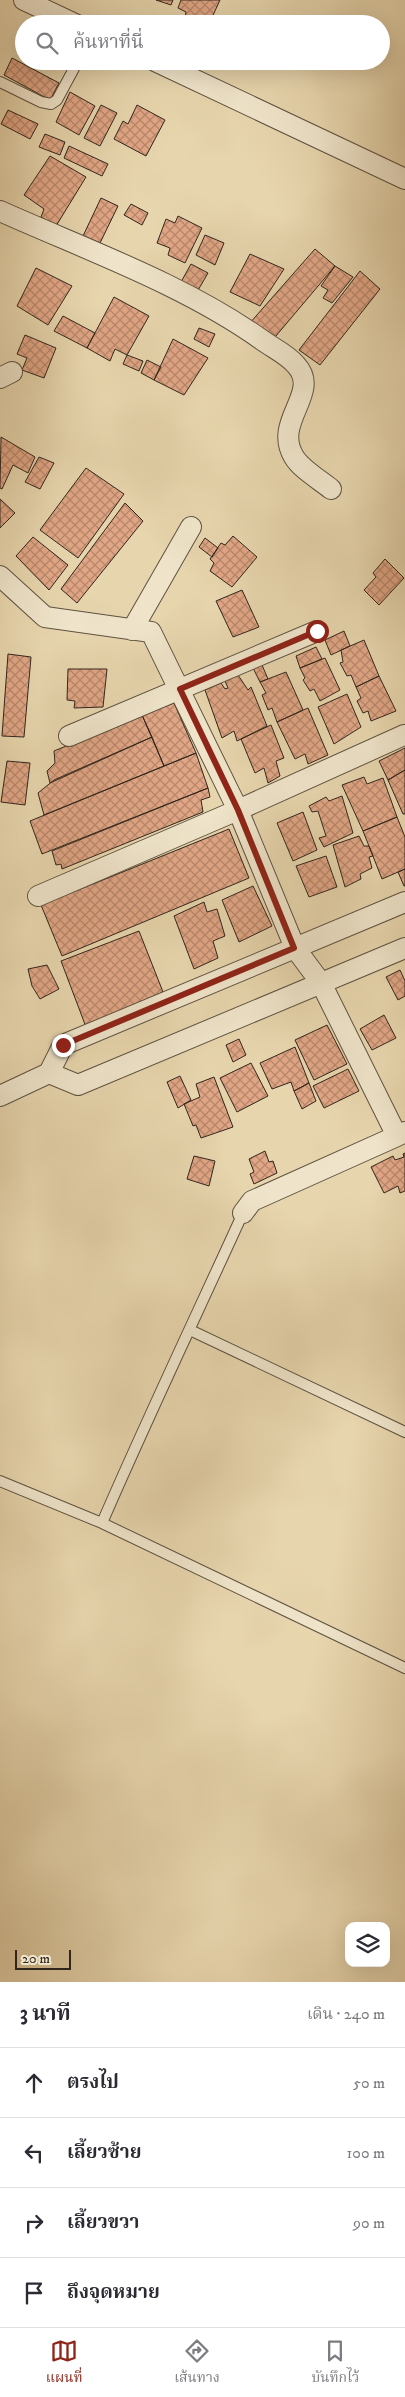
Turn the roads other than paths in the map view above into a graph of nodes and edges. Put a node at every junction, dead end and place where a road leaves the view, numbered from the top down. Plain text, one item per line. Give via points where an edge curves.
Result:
1 (24, 0) edge
2 (56, 15) edge
3 (73, 70) edge
4 (173, 70) edge
5 (0, 82) edge
6 (405, 179) edge
7 (0, 211) edge
8 (331, 489) dead end
9 (191, 527) dead end
10 (0, 576) edge
11 (132, 630) junction
12 (317, 631) dead end
13 (180, 689) junction
14 (404, 735) dead end
15 (69, 736) dead end
16 (238, 810) junction
17 (38, 896) dead end
18 (405, 902) edge
19 (294, 948) junction
20 (405, 948) edge
21 (321, 983) junction
22 (49, 1073) junction
23 (0, 1096) edge
24 (401, 1134) edge
25 (243, 1213) joint
26 (190, 1330) junction
27 (405, 1432) edge
28 (0, 1481) edge
29 (102, 1523) junction
30 (405, 1668) edge

1 - 2 street
3 - 5 lane via 57,100 51,104
4 - 6 street
7 - 8 street via 158,281 235,321 296,364 304,377 303,391 289,424 287,442 294,458
9 - 11 street
10 - 11 street via 45,618
11 - 13 street via 151,632
12 - 13 street
13 - 15 street
13 - 16 street
14 - 16 street
16 - 17 street
16 - 19 street
18 - 19 street
19 - 21 street
19 - 22 street via 63,1045
20 - 21 street
21 - 22 street via 78,1084
21 - 24 street
22 - 23 street
24 - 25 street via 252,1201
25 - 26 lane
26 - 27 lane
26 - 29 lane
28 - 29 lane
29 - 30 lane

